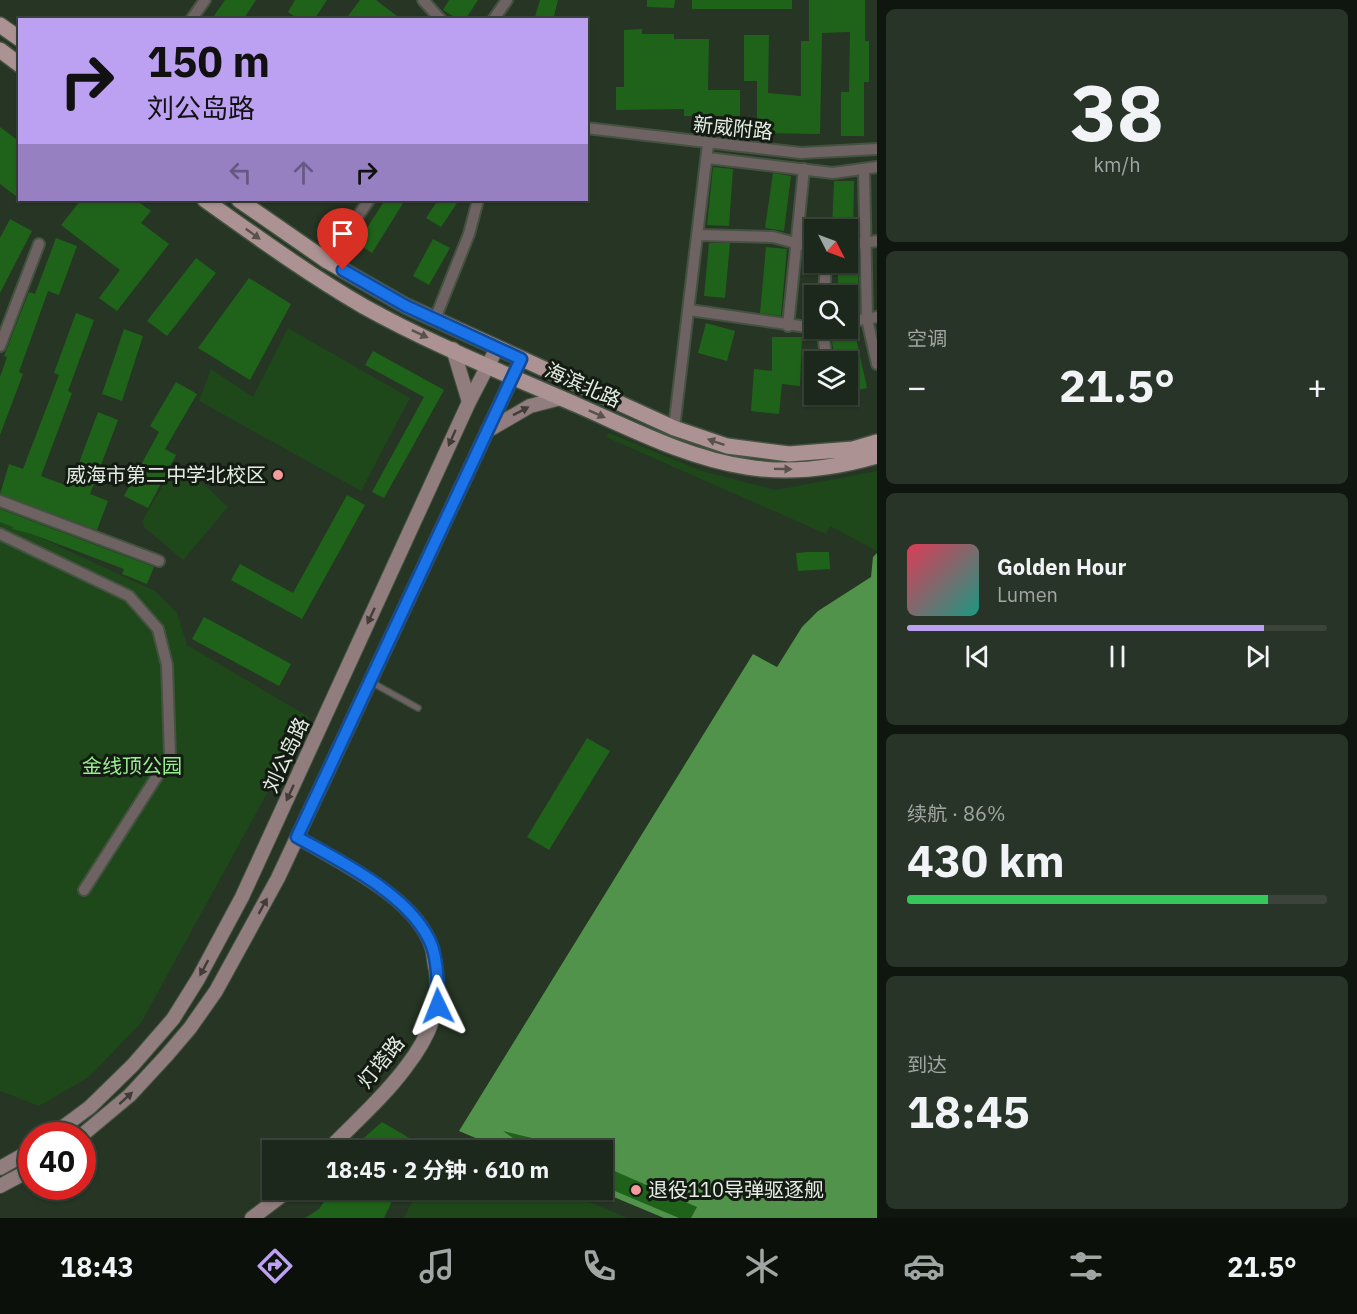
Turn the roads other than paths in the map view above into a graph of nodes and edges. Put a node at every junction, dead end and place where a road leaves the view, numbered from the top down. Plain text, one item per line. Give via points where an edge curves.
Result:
1 (205, 0) edge
2 (423, 0) edge
3 (507, 0) edge
4 (192, 18) edge
5 (439, 18) edge
6 (495, 18) edge
7 (0, 25) edge
8 (18, 38) edge
9 (0, 50) edge
10 (18, 63) edge
11 (588, 128) edge
12 (708, 144) junction
13 (877, 149) edge
14 (708, 158) junction
15 (877, 167) edge
16 (864, 169) junction
17 (804, 170) junction
18 (206, 201) edge
19 (240, 201) edge
20 (368, 201) edge
21 (478, 201) edge
22 (699, 235) junction
23 (872, 242) edge
24 (797, 243) junction
25 (39, 244) dead end
26 (804, 245) edge
27 (327, 261) junction
28 (689, 310) junction
29 (872, 318) edge
30 (435, 319) junction
31 (788, 326) junction
32 (804, 327) edge
33 (0, 346) edge
34 (497, 348) junction
35 (453, 349) junction
36 (521, 359) junction
37 (877, 364) edge
38 (488, 366) junction
39 (513, 377) junction
40 (561, 398) junction
41 (469, 402) junction
42 (674, 428) junction
43 (485, 432) junction
44 (877, 442) edge
45 (877, 456) edge
46 (0, 501) edge
47 (0, 534) edge
48 (159, 561) dead end
49 (369, 682) junction
50 (418, 708) dead end
51 (297, 837) junction
52 (84, 890) dead end
53 (70, 1122) edge
54 (96, 1123) edge
55 (338, 1140) edge
56 (18, 1158) edge
57 (0, 1168) edge
58 (18, 1176) edge
59 (0, 1186) edge
60 (276, 1200) edge
61 (252, 1218) edge

1 - 4 street
2 - 5 street
3 - 6 street
7 - 8 main road
9 - 10 main road
11 - 12 street, 新威附路
12 - 13 street, 新威附路 via 801,153
12 - 14 street
14 - 17 street
14 - 22 street
15 - 16 street
16 - 17 street via 833,173
16 - 23 street
17 - 24 street
18 -> 35 main road, 海滨北路 via 317,278
19 - 27 main road, 海滨北路
20 - 27 street
21 - 30 street via 469,234
22 - 24 street via 773,237
22 - 28 street
23 - 29 street
24 - 26 street
24 - 31 street
25 - 33 street
27 - 30 main road, 海滨北路
28 - 31 street
28 - 42 street
29 - 37 street
30 - 34 main road, 海滨北路
31 - 32 street
34 - 36 main road, 海滨北路
34 - 38 main road, 刘公岛路
35 - 38 main road, 海滨北路
35 - 41 main road
36 - 39 main road
36 - 42 main road, 海滨北路
38 - 39 main road, 海滨北路
38 - 41 main road, 刘公岛路
39 - 40 main road, 海滨北路
39 - 43 main road
43 -> 40 main road via 530,406
40 -> 45 main road, 海滨北路 via 680,450 748,468 816,469
41 -> 53 main road, 刘公岛路 via 242,897 198,979 173,1019 133,1065
44 -> 42 main road, 海滨北路 via 853,449 789,454 727,446
43 - 49 main road
46 - 48 street
47 - 52 street via 129,596 158,629 167,665 170,756
49 - 50 lane
49 - 51 main road
54 -> 51 main road via 130,1095 190,1028 216,991
51 - 55 main road, 灯塔路 via 385,890 414,917 432,947 438,986 438,1006 430,1028 406,1068
56 - 57 main road
58 - 59 main road
60 - 61 main road

